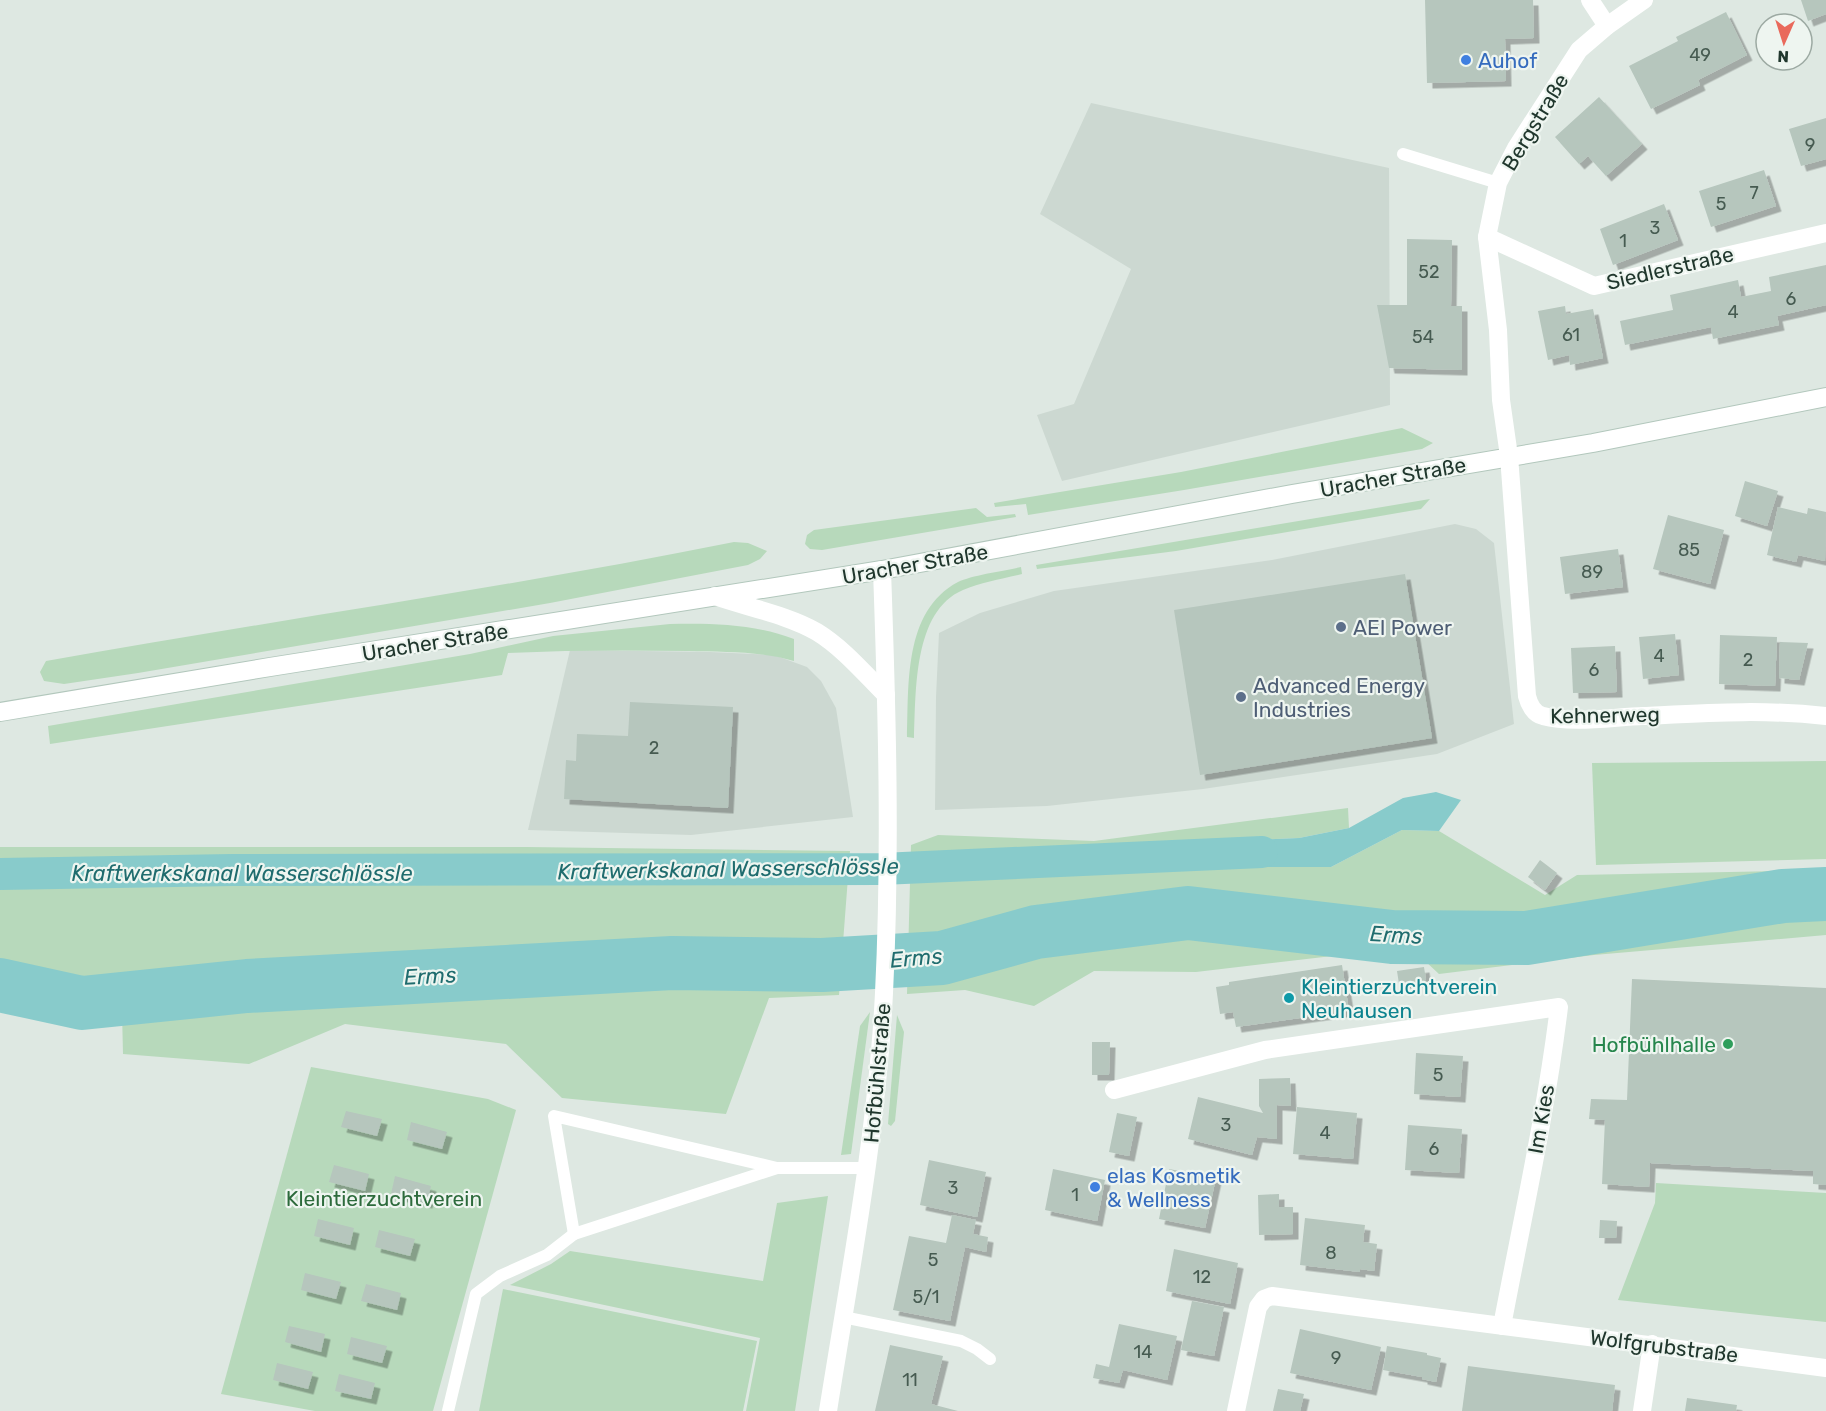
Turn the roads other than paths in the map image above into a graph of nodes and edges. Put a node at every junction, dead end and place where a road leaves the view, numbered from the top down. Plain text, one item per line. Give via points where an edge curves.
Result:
1 (1590, 0) edge
2 (1644, 0) edge
3 (1607, 26) junction
4 (1403, 154) dead end
5 (1498, 183) junction
6 (1826, 233) edge
7 (1487, 237) junction
8 (1826, 397) edge
9 (1509, 456) junction
10 (882, 570) junction
11 (715, 597) junction
12 (886, 695) junction
13 (0, 712) edge
14 (1826, 716) edge
15 (1114, 1090) dead end
16 (777, 1168) junction
17 (867, 1168) junction
18 (574, 1234) junction
19 (843, 1317) junction
20 (1502, 1326) junction
21 (1652, 1344) junction
22 (990, 1359) dead end
23 (1826, 1368) edge
24 (448, 1411) edge
25 (828, 1411) edge
26 (1236, 1411) edge
27 (1642, 1411) edge

1 - 3 street
2 - 3 street, Bergstraße
3 - 5 street, Bergstraße via 1579,50
4 - 5 lane
5 - 7 street, Bergstraße
6 - 7 street, Siedlerstraße via 1594,286
7 - 9 street, Bergstraße
8 - 9 street, Uracher Straße
9 - 10 street, Uracher Straße
9 - 14 street, Kehnerweg via 1527,696 1540,716 1569,720 1782,711
10 - 11 street, Uracher Straße
10 - 12 street, Hofbühlstraße
11 - 12 street via 815,631 834,644
11 - 13 street, Uracher Straße
12 - 17 street, Hofbühlstraße via 888,845 884,993
15 - 20 street, Im Kies via 1265,1050 1559,1007
16 - 17 lane
16 - 18 lane
16 - 18 lane via 554,1116
17 - 19 street, Hofbühlstraße
18 - 24 lane via 548,1255 500,1276 476,1294
19 - 22 lane via 960,1341
19 - 25 street, Hofbühlstraße
20 - 21 street, Wolfgrubstraße
20 - 26 street via 1272,1296 1258,1307
21 - 23 street, Wolfgrubstraße
21 - 27 street

